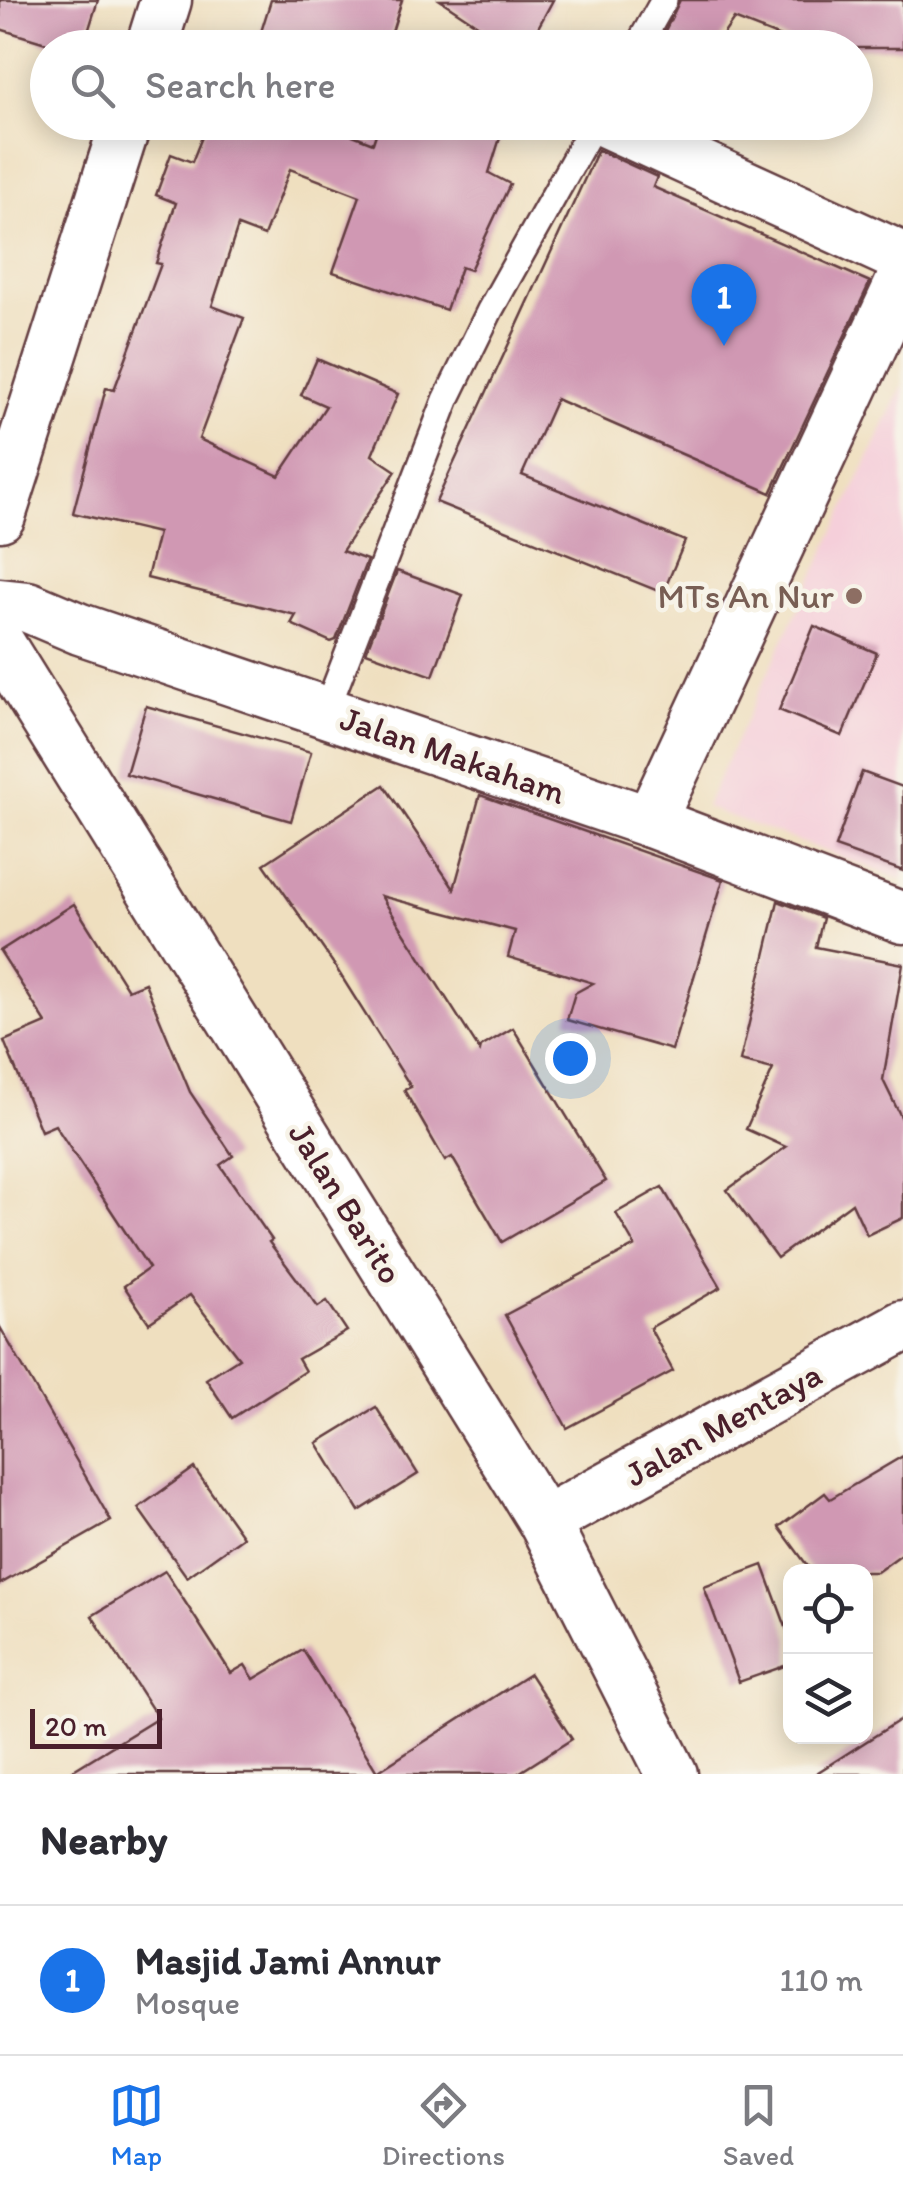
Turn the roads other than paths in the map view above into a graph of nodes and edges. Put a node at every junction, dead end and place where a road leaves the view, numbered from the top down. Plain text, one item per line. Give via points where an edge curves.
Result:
1 (166, 0) edge
2 (664, 0) edge
3 (156, 30) edge
4 (647, 30) edge
5 (120, 140) edge
6 (585, 140) edge
7 (645, 140) edge
8 (903, 258) edge
9 (903, 278) edge
10 (0, 516) edge
11 (0, 604) edge
12 (0, 644) edge
13 (326, 712) junction
14 (650, 822) junction
15 (903, 918) edge
16 (903, 1326) edge
17 (544, 1522) junction
18 (672, 1774) edge

1 - 3 street
2 - 4 lane
5 - 10 street
6 - 13 lane via 446,400
7 - 8 street
9 - 14 street
11 - 13 street, Jalan Makaham via 28,607
12 - 17 street, Jalan Barito
13 - 14 street, Jalan Makaham
14 - 15 street, Jalan Makaham
16 - 17 street, Jalan Mentaya
17 - 18 street, Jalan Barito

